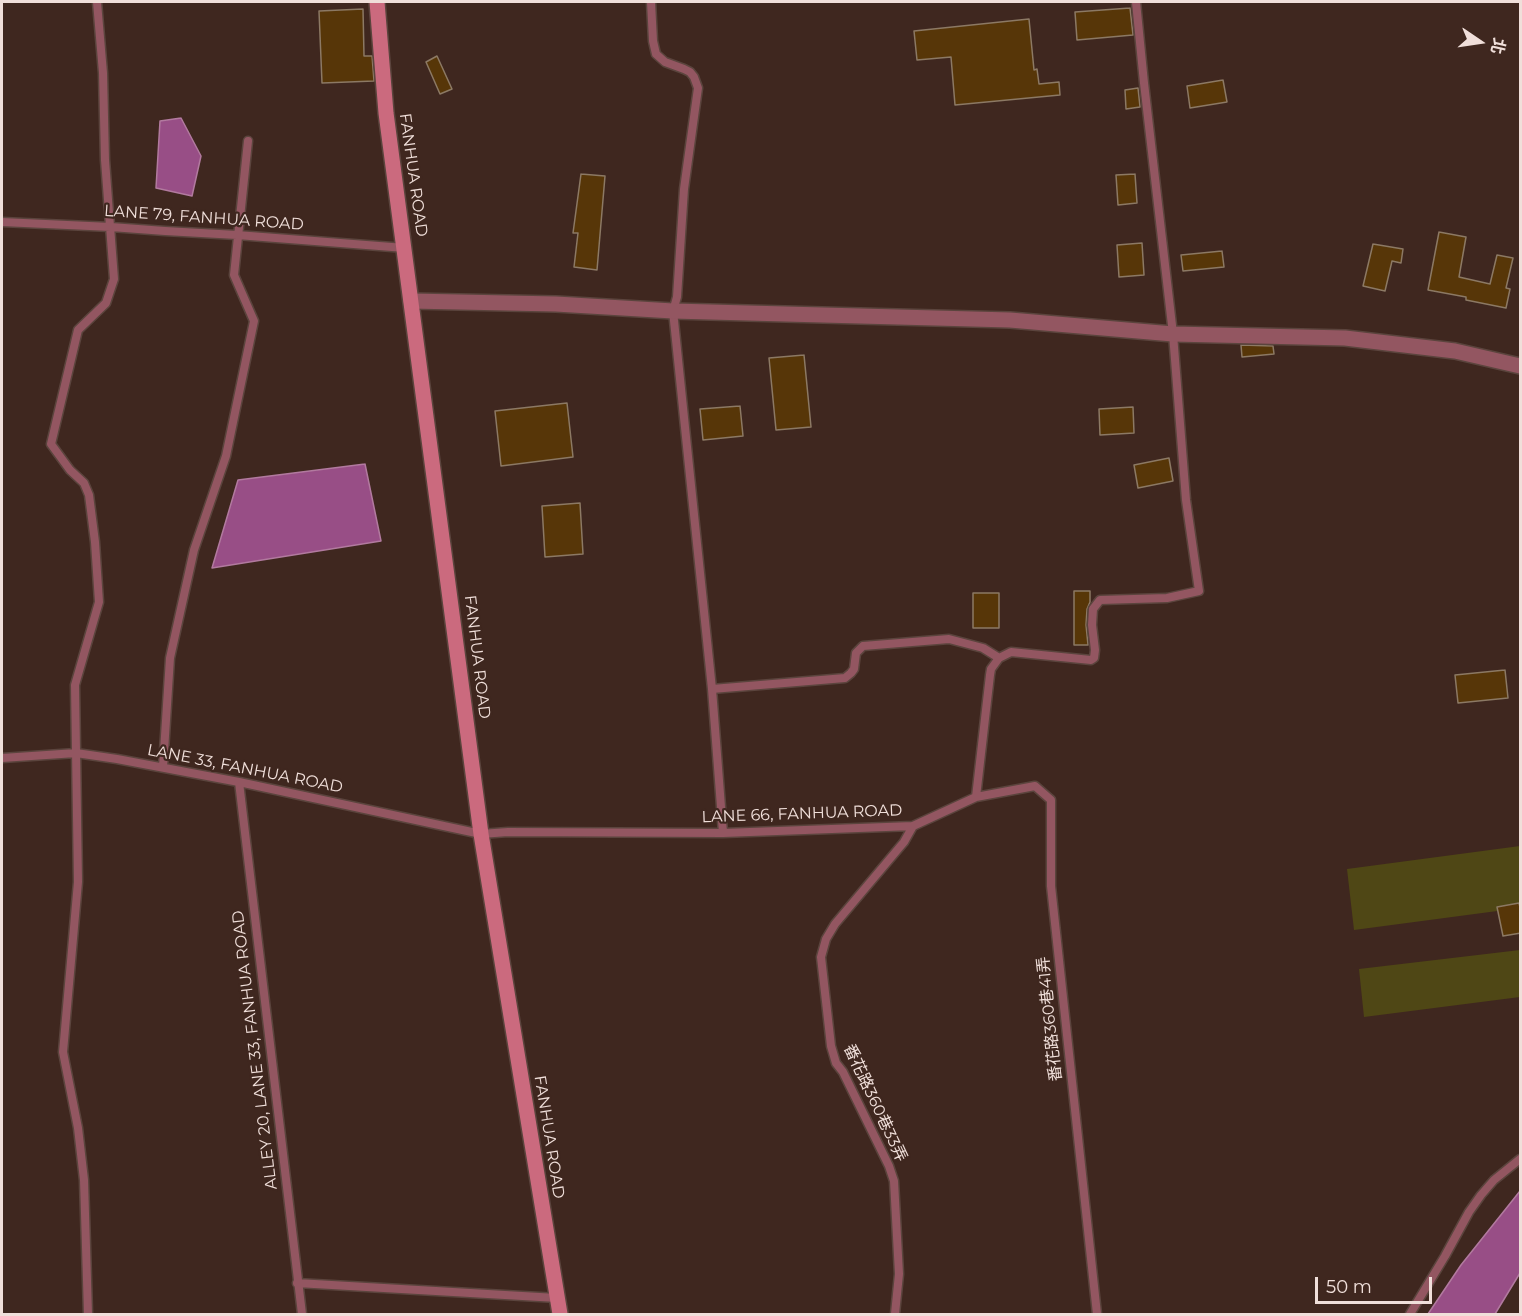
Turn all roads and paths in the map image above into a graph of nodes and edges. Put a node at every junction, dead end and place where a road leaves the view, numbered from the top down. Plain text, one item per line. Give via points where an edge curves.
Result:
1 (97, 2) edge
2 (378, 2) edge
3 (651, 2) edge
4 (1137, 2) edge
5 (248, 141) dead end
6 (2, 222) edge
7 (111, 227) junction
8 (237, 235) junction
9 (405, 248) junction
10 (411, 301) junction
11 (673, 311) junction
12 (1173, 334) junction
13 (1521, 366) edge
14 (999, 658) junction
15 (712, 689) junction
16 (76, 753) junction
17 (2, 758) edge
18 (163, 767) junction
19 (239, 782) junction
20 (976, 796) junction
21 (913, 826) junction
22 (723, 832) junction
23 (481, 834) junction
24 (1521, 1159) edge
25 (297, 1283) junction
26 (557, 1298) junction
27 (88, 1314) edge
28 (302, 1314) edge
29 (560, 1314) edge
30 (895, 1314) edge
31 (1097, 1314) edge
32 (1410, 1314) edge

1 - 7 lane
2 - 9 main road, FANHUA ROAD via 386,113
3 - 11 lane via 656,54 690,72 698,88
4 - 12 lane
5 - 8 lane
6 - 7 lane, LANE 79, FANHUA ROAD
7 - 8 lane, LANE 79, FANHUA ROAD
7 - 16 lane via 114,279 106,303 78,330 51,444 84,483 95,542 99,602 75,685
8 - 9 lane, LANE 79, FANHUA ROAD
8 - 18 lane via 234,275 254,321 226,456 194,549 170,658
9 - 10 main road, FANHUA ROAD
10 - 11 street
10 - 23 main road, FANHUA ROAD
11 - 12 street via 1010,320
11 - 15 lane
12 - 13 street via 1345,338 1455,351
12 - 14 lane via 1186,500 1199,591 1167,598 1100,600 1093,609 1095,650 1090,660 1011,652
14 - 15 lane via 983,648 949,639 863,645 856,653 854,669 844,678
14 - 20 lane via 991,669
15 - 22 lane
16 - 17 lane, LANE 33, FANHUA ROAD
16 - 18 lane, LANE 33, FANHUA ROAD
16 - 27 lane via 78,882 63,1052 84,1180
18 - 19 lane, LANE 33, FANHUA ROAD
19 - 23 lane, LANE 33, FANHUA ROAD
19 - 25 lane, ALLEY 20, LANE 33, FANHUA ROAD
20 - 21 lane, LANE 66, FANHUA ROAD
20 - 31 lane, 番花路360巷41弄 via 1035,786 1051,800 1051,886
21 - 22 lane, LANE 66, FANHUA ROAD
21 - 30 lane, 番花路360巷33弄 via 835,924 821,957 836,1063 894,1181 899,1274
22 - 23 lane, LANE 66, FANHUA ROAD
23 - 26 main road, FANHUA ROAD
24 - 32 lane via 1494,1180 1475,1204
25 - 26 lane
25 - 28 lane, ALLEY 20, LANE 33, FANHUA ROAD
26 - 29 main road, FANHUA ROAD

